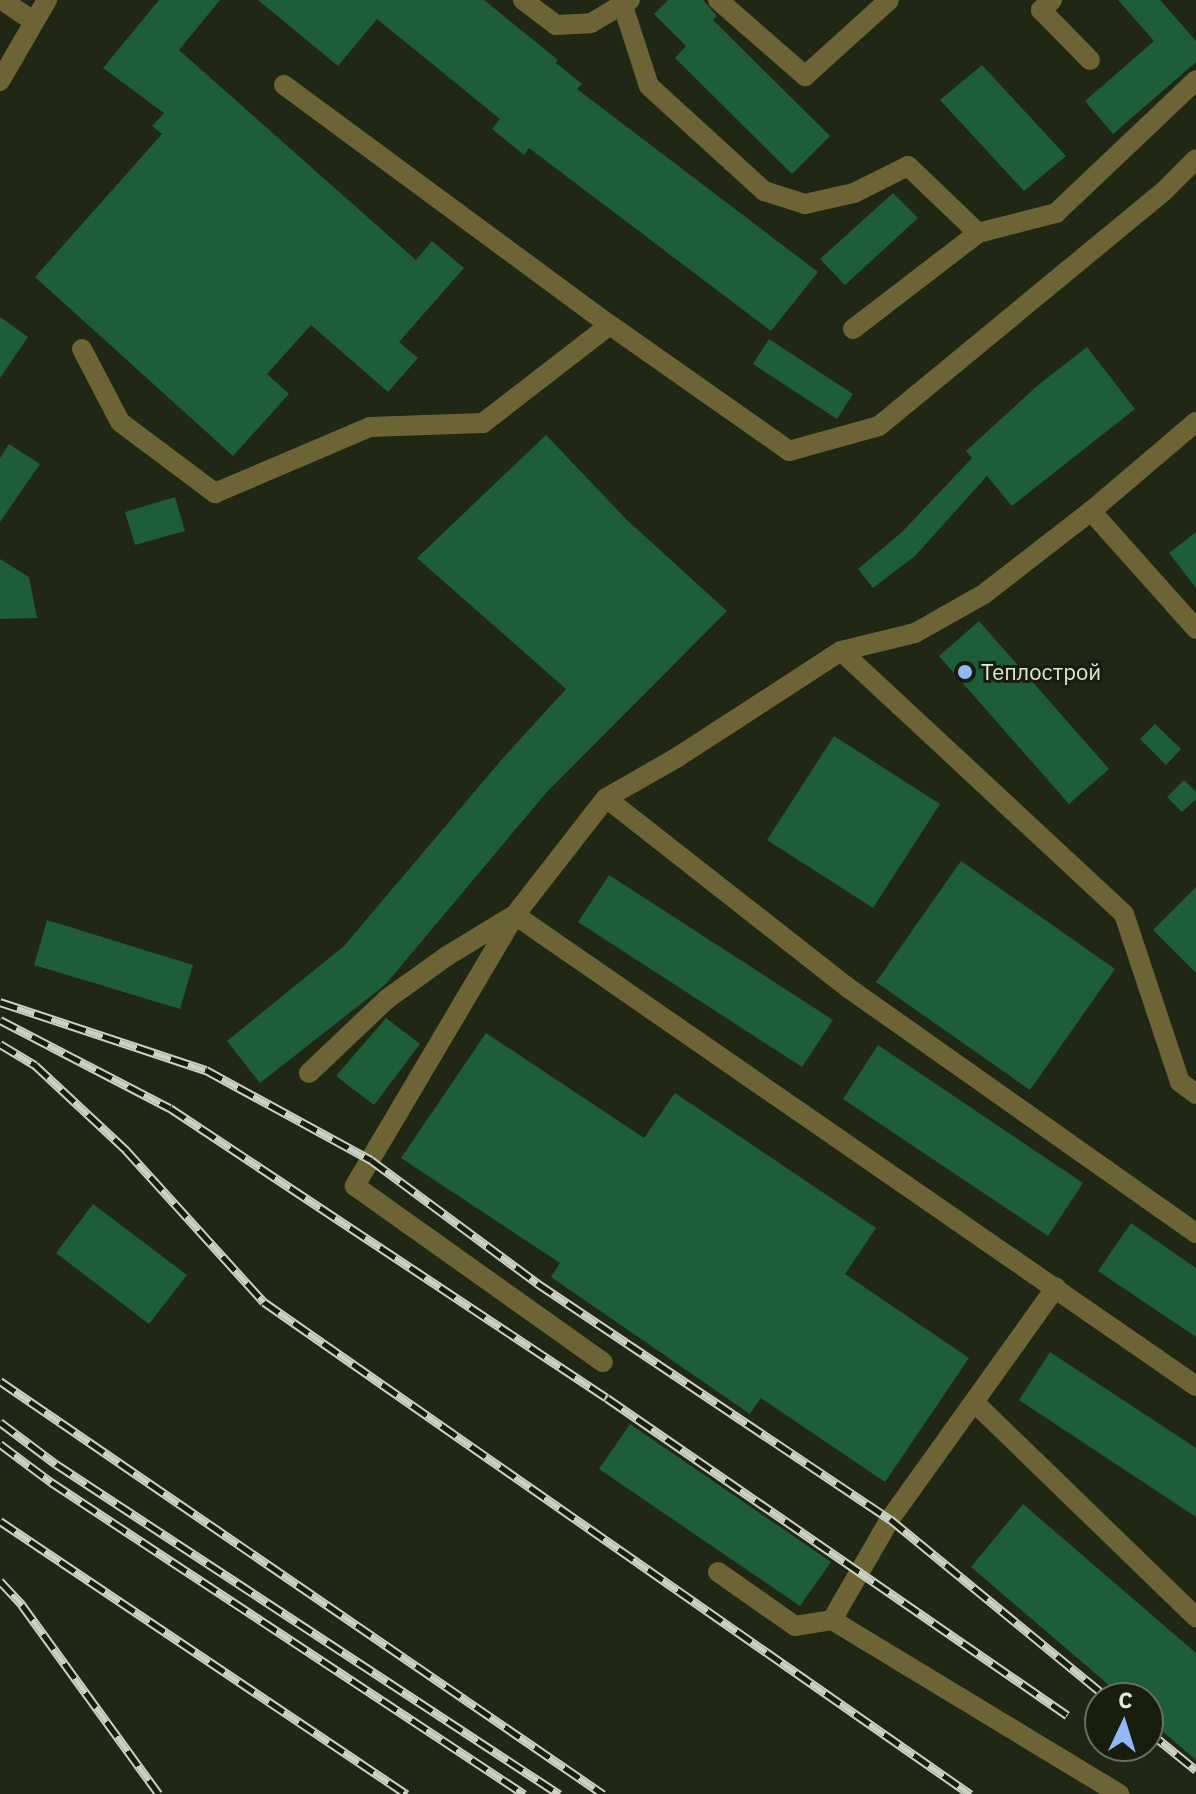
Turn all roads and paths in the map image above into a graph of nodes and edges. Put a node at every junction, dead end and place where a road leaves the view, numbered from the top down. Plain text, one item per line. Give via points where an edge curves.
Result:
1 (2, 0) edge
2 (47, 0) edge
3 (523, 0) edge
4 (718, 0) edge
5 (889, 0) edge
6 (1052, 0) edge
7 (626, 3) edge
8 (33, 21) junction
9 (1090, 60) dead end
10 (1196, 80) edge
11 (0, 81) edge
12 (284, 85) dead end
13 (1196, 159) edge
14 (978, 233) junction
15 (610, 325) junction
16 (853, 329) dead end
17 (82, 349) dead end
18 (1196, 422) edge
19 (1091, 511) junction
20 (1196, 629) edge
21 (841, 651) junction
22 (606, 798) junction
23 (515, 915) junction
24 (309, 1073) dead end
25 (1196, 1094) edge
26 (1196, 1233) edge
27 (1056, 1287) junction
28 (603, 1362) dead end
29 (1196, 1386) edge
30 (975, 1403) junction
31 (718, 1572) dead end
32 (1196, 1617) edge
33 (832, 1620) junction
34 (1119, 1794) edge

1 - 8 lane
2 - 8 lane
3 - 7 lane via 556,25 591,23
4 - 5 lane via 805,76
6 - 9 lane via 1041,10
7 - 14 lane via 649,86 764,191 805,204 854,193 908,166
8 - 11 lane
10 - 14 lane via 1056,213
12 - 15 lane
13 - 15 lane via 879,426 789,451
14 - 16 lane
15 - 17 lane via 483,423 370,427 215,493 120,422
18 - 19 lane
19 - 20 lane
19 - 21 lane via 984,594 915,633
21 - 22 lane
21 - 25 lane via 1124,914 1180,1082
22 - 23 lane
22 - 26 lane via 847,987
23 - 24 lane via 387,999
23 - 27 lane
23 - 28 lane via 355,1186
27 - 29 lane
27 - 30 lane
30 - 32 lane
30 - 33 lane via 890,1519
31 - 33 lane via 795,1626
33 - 34 lane

